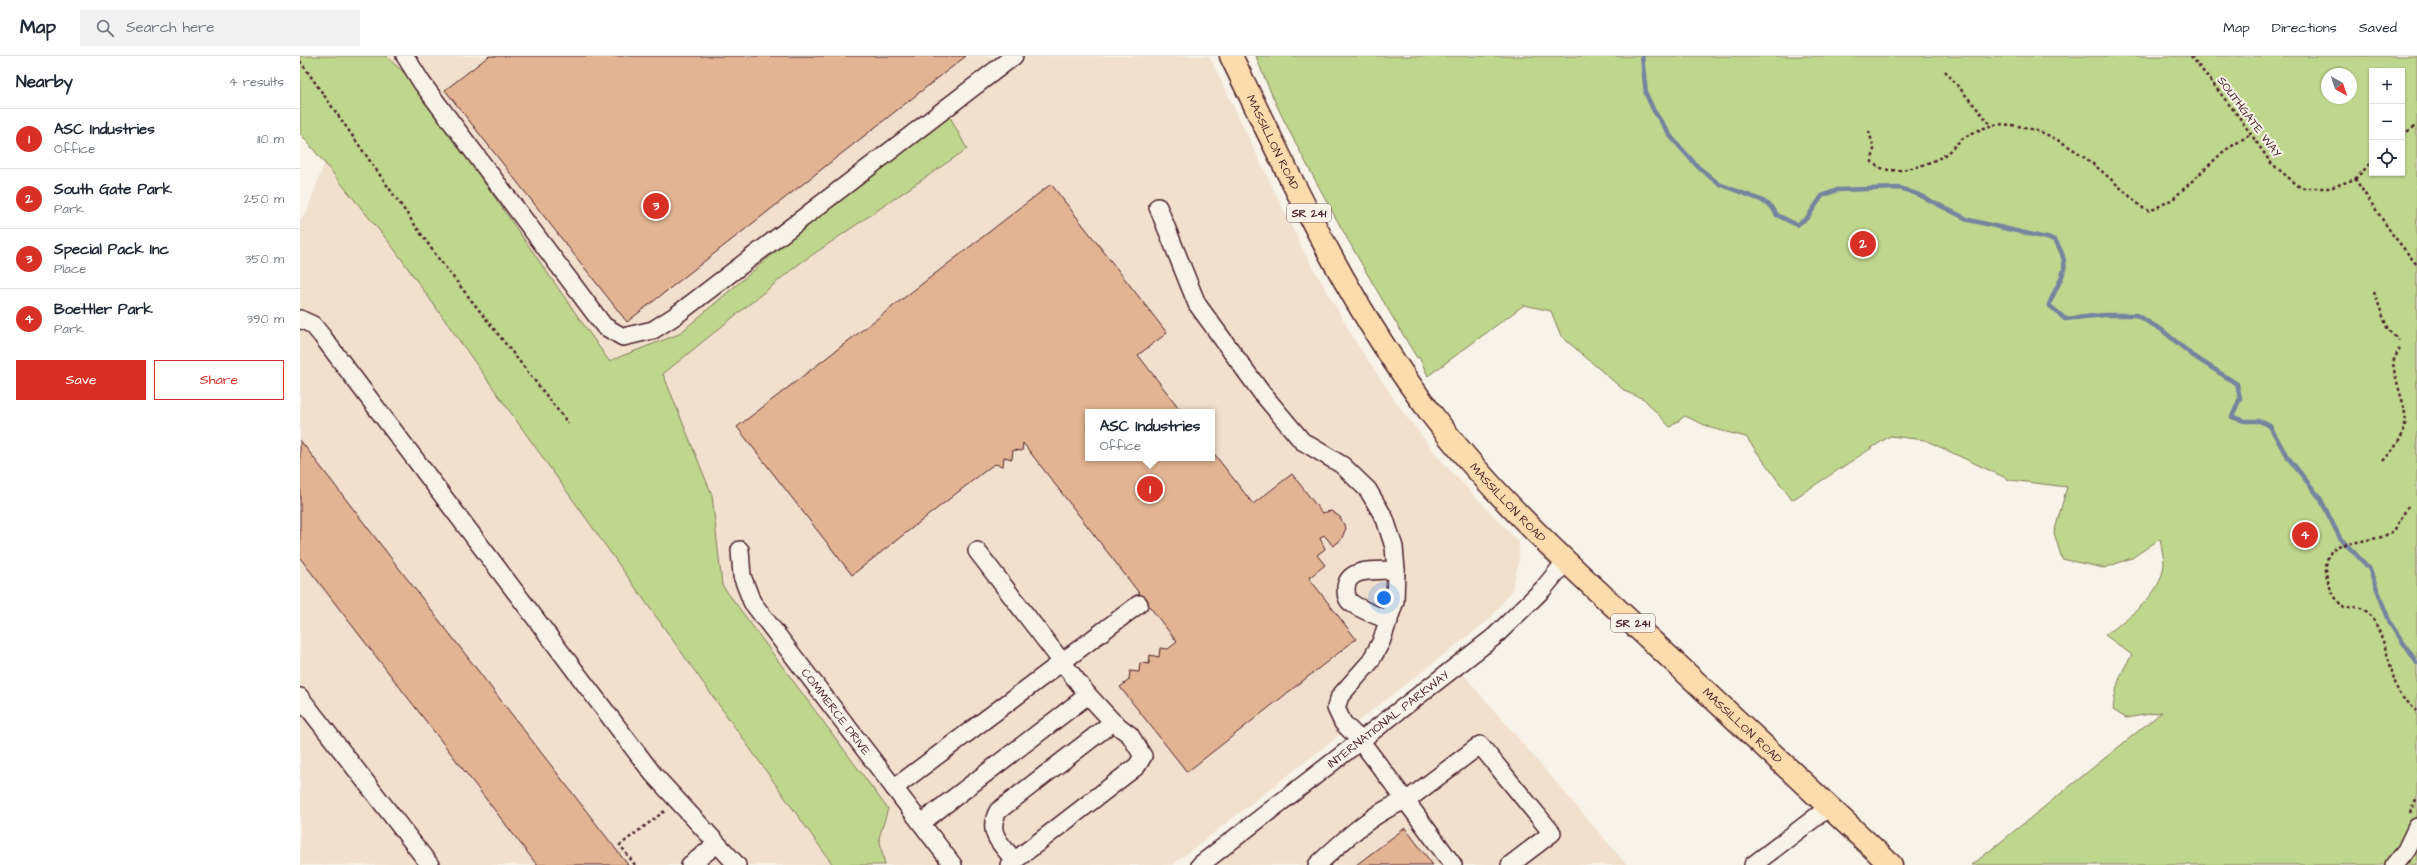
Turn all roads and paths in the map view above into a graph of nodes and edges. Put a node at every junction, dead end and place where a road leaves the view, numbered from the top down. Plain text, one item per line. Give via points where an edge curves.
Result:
1 (405, 56) edge
2 (1014, 56) edge
3 (1231, 56) edge
4 (2191, 56) edge
5 (300, 62) edge
6 (1945, 71) dead end
7 (1991, 125) junction
8 (2417, 125) edge
9 (1869, 131) dead end
10 (2405, 133) edge
11 (2251, 134) junction
12 (2369, 165) edge
13 (2355, 179) junction
14 (1158, 207) dead end
15 (2417, 265) edge
16 (2374, 292) dead end
17 (300, 319) edge
18 (2399, 340) dead end
19 (2400, 347) dead end
20 (2410, 415) dead end
21 (568, 423) dead end
22 (2400, 448) dead end
23 (2383, 461) dead end
24 (2408, 506) dead end
25 (740, 550) dead end
26 (977, 551) dead end
27 (1566, 561) junction
28 (1396, 570) junction
29 (1139, 604) dead end
30 (1389, 621) junction
31 (1062, 662) junction
32 (1088, 695) junction
33 (300, 697) edge
34 (2417, 711) edge
35 (1113, 722) junction
36 (1360, 740) junction
37 (894, 788) junction
38 (678, 801) junction
39 (1406, 801) junction
40 (1829, 807) junction
41 (921, 823) junction
42 (2417, 827) edge
43 (717, 844) junction
44 (1012, 863) edge
45 (430, 865) edge
46 (635, 865) edge
47 (690, 865) edge
48 (737, 865) edge
49 (953, 865) edge
50 (1200, 865) edge
51 (1317, 865) edge
52 (1452, 865) edge
53 (1510, 865) edge
54 (1753, 865) edge
55 (1891, 865) edge
56 (2394, 865) edge

1 - 2 street via 422,83 604,326 623,337 653,330 675,316
3 - 27 main road, MASSILLON ROAD / SR 241 via 1339,273 1396,366 1474,467
4 - 11 path, SOUTHGATE WAY
5 - 21 path via 438,258
6 - 7 path
7 - 9 path via 1964,138 1943,156 1906,169 1876,167 1872,162 1874,150
7 - 11 path via 2031,128 2065,142 2143,208 2150,211 2173,199 2224,150
8 - 10 path
11 - 13 path, SOUTHGATE WAY via 2271,163 2301,188 2330,188
12 - 13 path
13 - 15 path
14 - 28 street via 1197,304 1261,392 1302,441 1342,465 1368,490 1385,519 1394,547
16 - 18 path via 2388,330
17 - 38 street via 313,325 322,336 653,774
19 - 20 path via 2393,362 2402,399
22 - 23 path
24 - 34 path via 2394,531 2382,537 2337,546 2332,550 2327,562 2326,578 2332,592 2344,608 2355,607 2364,610 2373,620 2398,693
25 - 37 street, COMMERCE DRIVE via 742,576 752,602
26 - 31 street
27 - 36 street, INTERNATIONAL PARKWAY via 1538,594 1494,637
27 - 40 main road, MASSILLON ROAD / SR 241
28 - 30 street via 1395,601
28 - 30 street via 1354,574 1347,583 1345,593 1350,601
29 - 31 street
30 - 36 street via 1370,662 1340,696 1336,708 1343,723
31 - 32 street
31 - 37 street
32 - 35 street
32 - 41 street
33 - 45 street
35 - 44 street via 998,811 992,821 993,829
35 - 44 street via 1130,735 1138,746 1143,756 1137,766
36 - 39 street
36 - 50 street, INTERNATIONAL PARKWAY
37 - 41 street, COMMERCE DRIVE
38 - 43 street
38 - 46 path via 620,846
39 - 51 street via 1391,805
39 - 52 street
39 - 53 street via 1480,745 1552,833
40 - 54 street
40 - 55 main road, MASSILLON ROAD / SR 241
41 - 49 street, COMMERCE DRIVE
42 - 56 street via 2406,850
43 - 47 street
43 - 48 street

